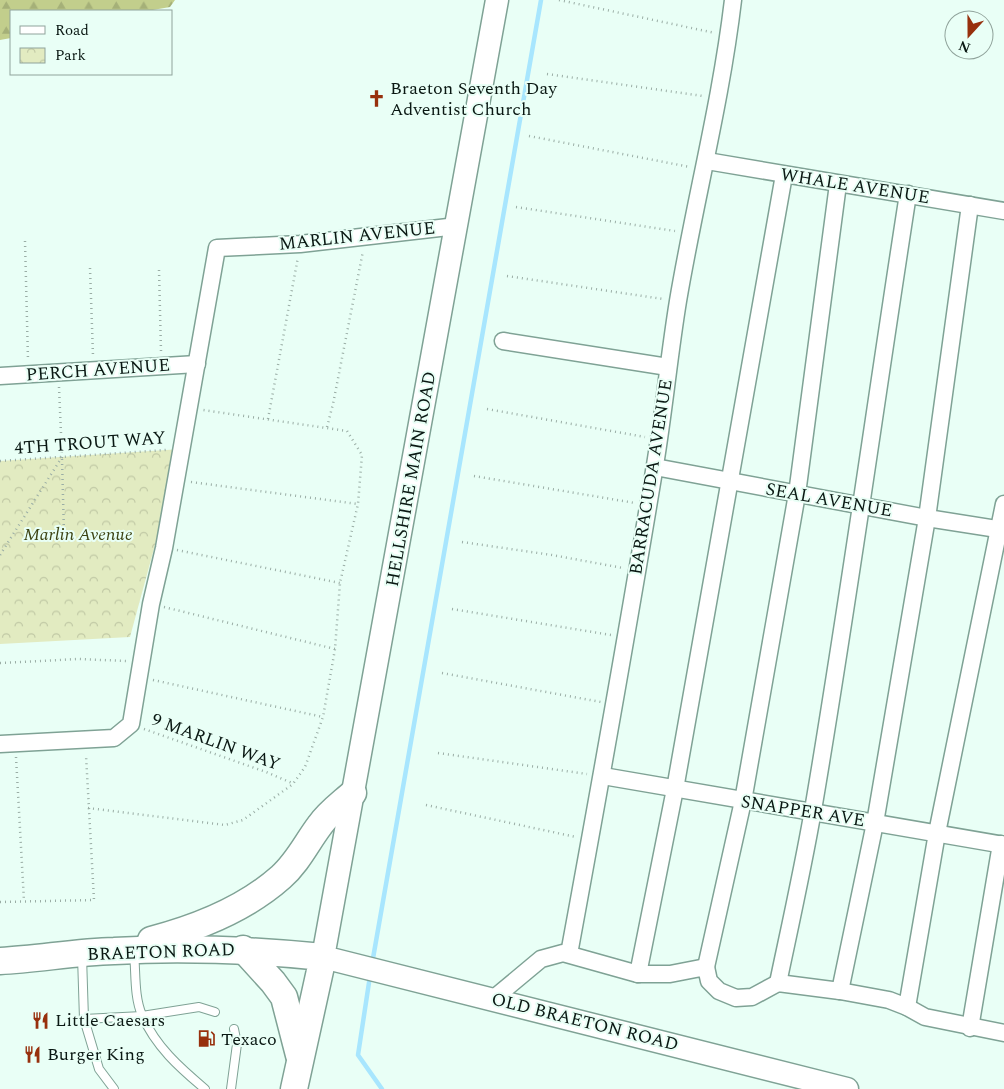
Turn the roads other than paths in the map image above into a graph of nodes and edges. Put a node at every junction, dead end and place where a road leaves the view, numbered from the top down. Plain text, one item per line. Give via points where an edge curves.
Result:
1 (496, 0) edge
2 (733, 0) edge
3 (705, 165) junction
4 (784, 175) junction
5 (838, 184) junction
6 (908, 194) junction
7 (970, 206) junction
8 (1004, 211) edge
9 (457, 226) junction
10 (503, 341) dead end
11 (197, 364) junction
12 (668, 367) junction
13 (0, 376) edge
14 (655, 467) junction
15 (728, 482) junction
16 (797, 494) junction
17 (1004, 504) edge
18 (862, 505) junction
19 (926, 518) junction
20 (1002, 530) edge
21 (8, 743) edge
22 (603, 776) junction
23 (675, 789) junction
24 (353, 793) junction
25 (743, 801) junction
26 (813, 812) junction
27 (875, 823) junction
28 (936, 832) junction
29 (1002, 844) edge
30 (243, 949) junction
31 (123, 950) junction
32 (82, 954) junction
33 (570, 954) junction
34 (333, 960) junction
35 (0, 961) edge
36 (706, 967) junction
37 (638, 974) junction
38 (778, 983) junction
39 (840, 991) junction
40 (493, 999) junction
41 (907, 1006) junction
42 (215, 1012) dead end
43 (142, 1016) junction
44 (84, 1020) junction
45 (970, 1028) junction
46 (234, 1029) dead end
47 (1004, 1033) edge
48 (300, 1055) junction
49 (114, 1089) edge
50 (204, 1089) edge
51 (231, 1089) edge
52 (294, 1089) edge
53 (848, 1089) edge

1 - 9 main road, HELLSHIRE MAIN ROAD
2 - 3 street, BARRACUDA AVENUE
3 - 4 street, WHALE AVENUE
3 - 12 street, BARRACUDA AVENUE
4 - 5 street, WHALE AVENUE
4 - 15 street
5 - 6 street, WHALE AVENUE
5 - 16 street
6 - 7 street, WHALE AVENUE
6 - 18 street
7 - 8 street, WHALE AVENUE
7 - 19 street
9 - 11 street, MARLIN AVENUE via 300,244 217,248
9 - 24 main road, HELLSHIRE MAIN ROAD
10 - 12 street
11 - 13 street, PERCH AVENUE
11 - 21 street, MARLIN AVENUE via 131,724 114,738
12 - 14 street, BARRACUDA AVENUE
14 - 15 street, SEAL AVENUE
14 - 22 street, BARRACUDA AVENUE
15 - 16 street, SEAL AVENUE
15 - 23 street
16 - 18 street, SEAL AVENUE
16 - 25 street
17 - 20 street
18 - 19 street, SEAL AVENUE
18 - 26 street
19 - 20 street, SEAL AVENUE
19 - 27 street
20 - 28 street
22 - 23 street, SNAPPER AVE
22 - 33 street, BARRACUDA AVENUE
23 - 25 street, SNAPPER AVE
23 - 37 street
24 - 31 main road via 320,823 301,854 281,877 252,897 188,930
24 - 34 main road, HELLSHIRE MAIN ROAD
25 - 26 street, SNAPPER AVE
25 - 36 street
26 - 27 street, SNAPPER AVE
26 - 38 street
27 - 28 street, SNAPPER AVE
27 - 39 street
28 - 29 street, SNAPPER AVE
28 - 41 street
29 - 45 street
30 - 31 main road, BRAETON ROAD
30 - 34 main road, BRAETON ROAD
30 - 48 main road via 284,997
31 - 32 main road, BRAETON ROAD
31 - 43 lane
32 - 35 main road, BRAETON ROAD
32 - 44 lane
33 - 37 street
33 - 40 street via 541,959
34 - 40 main road, OLD BRAETON ROAD
34 - 48 main road
36 - 37 street via 670,974
36 - 38 street via 709,981 719,991 736,998 752,997
38 - 39 street
39 - 41 street
40 - 53 main road, OLD BRAETON ROAD
41 - 45 street via 925,1017
42 - 43 lane via 199,1007
43 - 44 lane
43 - 50 lane via 170,1059
44 - 49 lane via 99,1069
45 - 47 street
46 - 51 lane via 237,1044
48 - 52 main road

